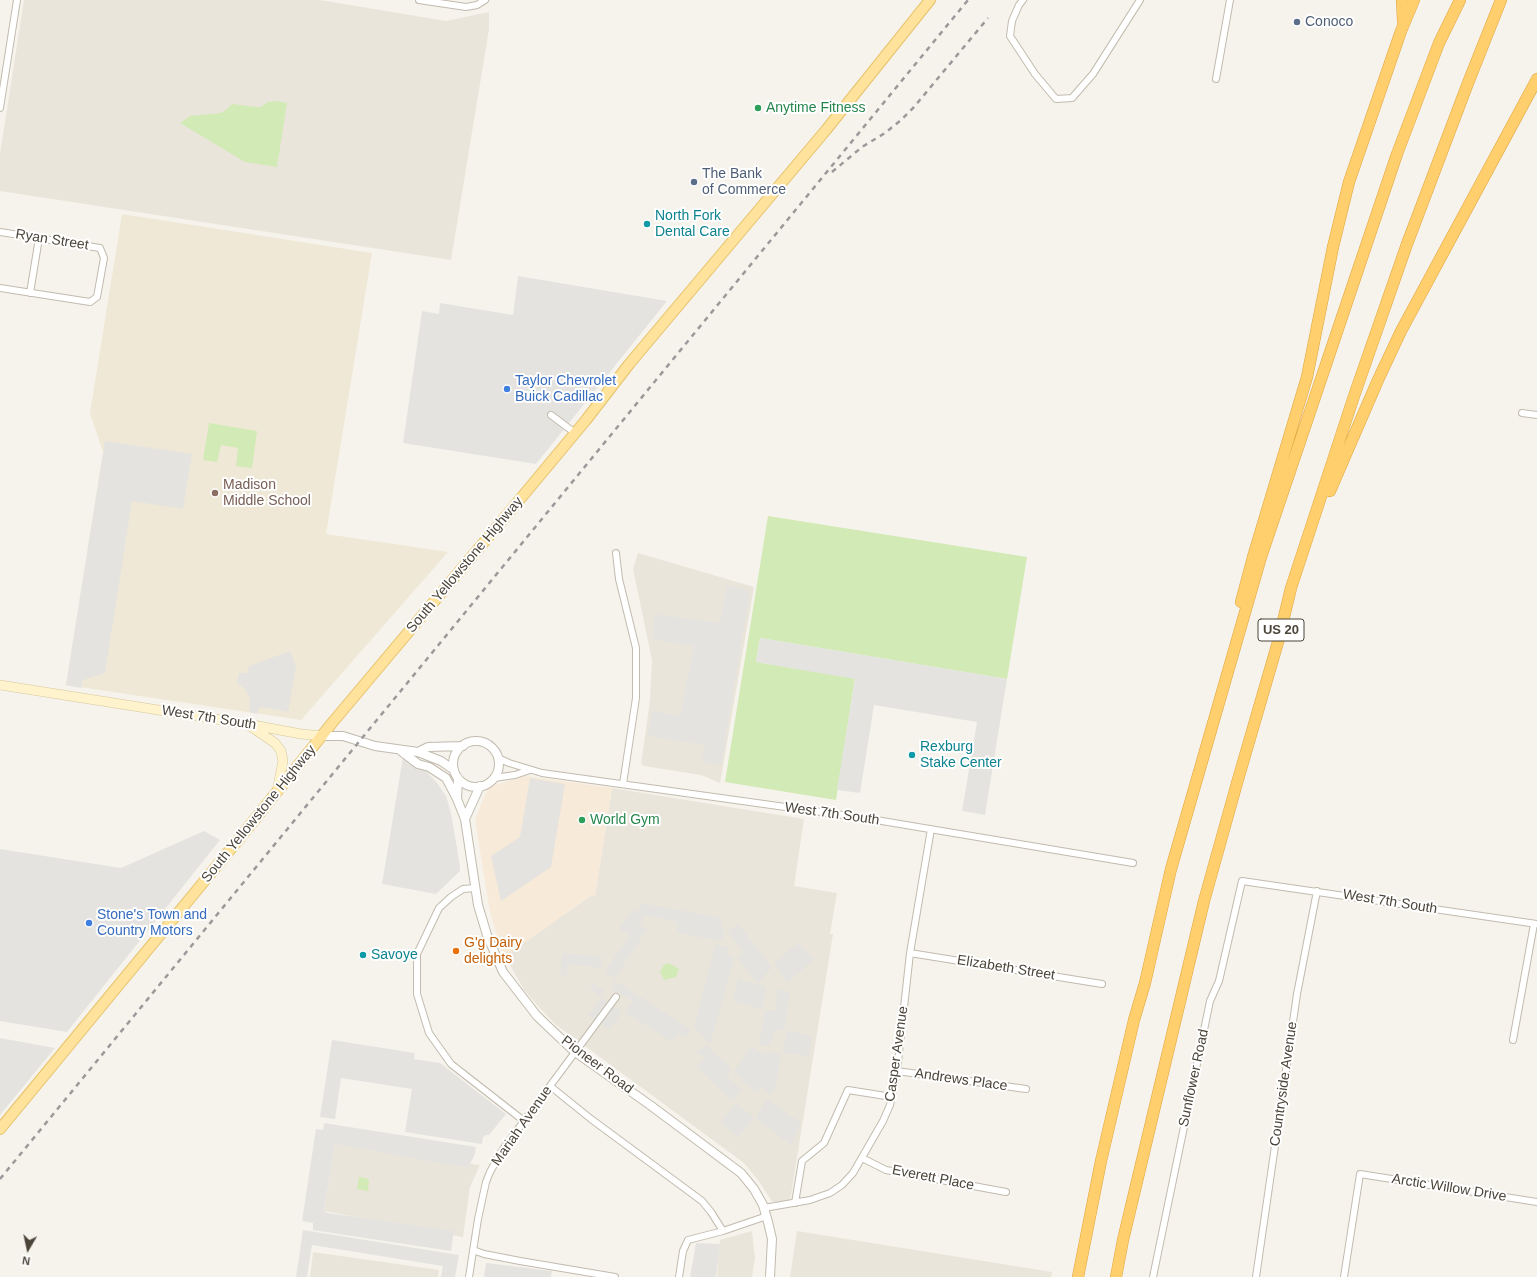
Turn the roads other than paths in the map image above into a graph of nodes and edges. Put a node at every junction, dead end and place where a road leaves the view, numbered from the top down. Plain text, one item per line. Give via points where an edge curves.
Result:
1 (17, 0) edge
2 (419, 0) edge
3 (485, 0) edge
4 (930, 0) edge
5 (1023, 0) edge
6 (1140, 0) edge
7 (1230, 0) edge
8 (1402, 0) edge
9 (1414, 0) edge
10 (1460, 0) edge
11 (1501, 0) edge
12 (1400, 31) junction
13 (1216, 79) dead end
14 (1537, 79) edge
15 (0, 108) edge
16 (0, 232) edge
17 (39, 238) junction
18 (0, 288) edge
19 (30, 293) junction
20 (1522, 413) dead end
21 (551, 415) dead end
22 (1537, 415) edge
23 (575, 432) junction
24 (616, 553) dead end
25 (1291, 588) junction
26 (0, 685) edge
27 (1217, 710) junction
28 (247, 724) junction
29 (323, 736) junction
30 (463, 746) junction
31 (401, 750) junction
32 (418, 752) junction
33 (498, 758) junction
34 (454, 770) junction
35 (530, 770) junction
36 (458, 778) junction
37 (494, 778) junction
38 (623, 784) junction
39 (480, 786) junction
40 (277, 793) junction
41 (457, 799) junction
42 (465, 819) junction
43 (931, 829) junction
44 (1133, 863) dead end
45 (1242, 881) joint
46 (476, 888) junction
47 (1317, 891) junction
48 (1536, 924) edge
49 (910, 953) junction
50 (1102, 984) dead end
51 (616, 997) dead end
52 (1513, 1040) dead end
53 (575, 1052) junction
54 (897, 1071) junction
55 (550, 1086) junction
56 (1026, 1089) dead end
57 (892, 1097) junction
58 (524, 1121) junction
59 (0, 1129) edge
60 (862, 1158) junction
61 (1006, 1192) dead end
62 (1537, 1202) edge
63 (795, 1203) junction
64 (766, 1212) junction
65 (723, 1232) junction
66 (473, 1250) junction
67 (469, 1277) edge
68 (615, 1277) edge
69 (679, 1277) edge
70 (770, 1277) edge
71 (1078, 1277) edge
72 (1116, 1277) edge
73 (1153, 1277) edge
74 (1256, 1277) edge
75 (1344, 1277) edge

1 - 15 street
2 - 3 street via 466,7 478,5
4 - 23 main road, South Yellowstone Highway via 816,142
5 - 6 street via 1012,21 1010,36 1035,74 1056,99 1072,98 1093,74
7 - 13 street
8 - 12 highway
9 - 12 highway
10 - 27 highway, US 20 via 1439,43 1397,154 1261,557
11 - 25 highway, US 20 via 1407,244
12 - 27 highway via 1343,206 1307,377 1253,558 1233,633
14 - 25 highway via 1389,355
16 - 17 street, Ryan Street
17 - 19 street
17 - 19 street, Ryan Street via 100,248 104,258 97,297 90,302
18 - 19 street
20 - 22 street
21 - 23 street
23 - 29 main road, South Yellowstone Highway
24 - 38 street via 636,648 636,698
25 - 72 highway, US 20 via 1204,902
26 - 28 main road, West 7th South
27 - 71 highway, US 20 via 1172,869 1134,1020 1101,1161
28 - 29 main road, West 7th South
28 - 40 main road via 275,743 281,751 283,761
29 - 31 street, West 7th South via 343,736 375,746
29 - 40 main road, South Yellowstone Highway
30 - 32 street, West 7th South via 428,747
30 - 33 street via 474,741 481,742 494,750
30 - 34 street via 455,754
31 - 32 street, West 7th South
31 - 41 street via 418,764 429,766 446,778
32 - 34 street, West 7th South via 441,761
33 - 35 street, West 7th South
33 - 37 street via 498,772
34 - 36 street
35 - 37 street, West 7th South via 515,776
35 - 38 street, West 7th South
36 - 39 street via 468,785
36 - 41 street, Pioneer Road
37 - 39 street
38 - 43 street, West 7th South
39 - 42 street
40 - 59 main road, South Yellowstone Highway
41 - 42 street, Pioneer Road
42 - 46 street, Pioneer Road
43 - 44 street, West 7th South
43 - 49 street, Casper Avenue
45 - 47 street, West 7th South
45 - 73 street, Sunflower Road via 1219,981 1210,1001
46 - 53 street, Pioneer Road via 487,936 503,972 537,1016
46 - 58 street via 463,889 439,908 417,954 417,994 429,1033 451,1064
47 - 48 street, West 7th South
47 - 74 street, Countryside Avenue via 1296,994
48 - 52 street
49 - 50 street, Elizabeth Street
49 - 54 street, Casper Avenue
51 - 53 street, Mariah Avenue
53 - 55 street, Mariah Avenue
53 - 64 street, Pioneer Road via 650,1104 741,1173 754,1189
54 - 56 street, Andrews Place
54 - 57 street, Casper Avenue
55 - 58 street, Mariah Avenue
55 - 65 street via 702,1201
57 - 60 street, Casper Avenue via 883,1121
57 - 63 street via 848,1090 824,1143 802,1161
58 - 66 street, Mariah Avenue via 501,1152 486,1182
60 - 61 street, Everett Place via 886,1170
60 - 63 street, Casper Avenue via 842,1185 830,1193
62 - 75 street, Arctic Willow Drive via 1360,1174
63 - 64 street, Casper Avenue
64 - 65 street, Casper Avenue
64 - 70 street, Pioneer Road via 772,1239
65 - 69 street, Casper Avenue via 688,1240 682,1251
66 - 67 street, Mariah Avenue
66 - 68 street via 520,1261

